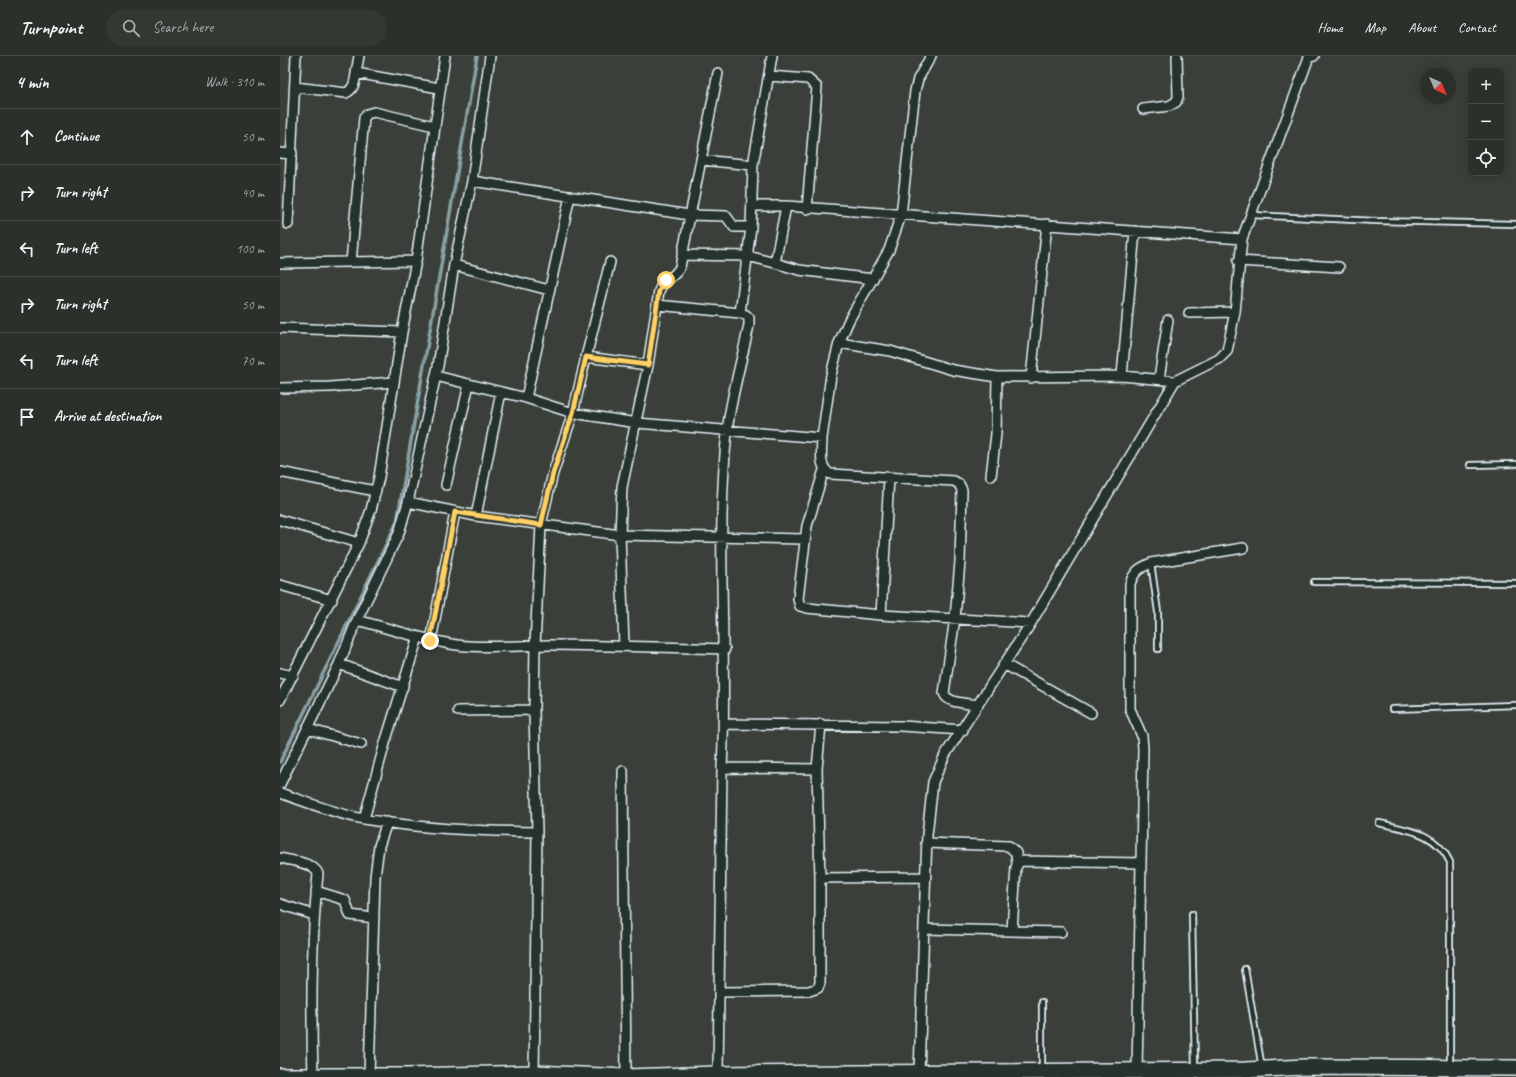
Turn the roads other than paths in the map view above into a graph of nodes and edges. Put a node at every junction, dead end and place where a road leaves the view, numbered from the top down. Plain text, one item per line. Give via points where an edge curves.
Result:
1 (296, 56) edge
2 (359, 56) edge
3 (445, 56) edge
4 (490, 56) edge
5 (772, 56) edge
6 (931, 56) edge
7 (1177, 56) edge
8 (1311, 56) edge
9 (356, 73) junction
10 (718, 73) dead end
11 (769, 76) junction
12 (295, 87) junction
13 (439, 88) junction
14 (1143, 109) dead end
15 (434, 126) junction
16 (280, 153) edge
17 (292, 154) junction
18 (701, 160) junction
19 (753, 165) junction
20 (472, 181) junction
21 (570, 196) junction
22 (752, 206) junction
23 (786, 206) junction
24 (807, 209) junction
25 (689, 215) junction
26 (901, 215) junction
27 (1249, 215) junction
28 (288, 224) dead end
29 (1047, 224) junction
30 (1516, 224) edge
31 (751, 227) junction
32 (1135, 231) junction
33 (1242, 239) junction
34 (682, 255) junction
35 (748, 256) junction
36 (416, 261) junction
37 (1238, 261) junction
38 (351, 262) junction
39 (610, 262) dead end
40 (280, 263) edge
41 (775, 263) junction
42 (454, 266) junction
43 (1339, 267) dead end
44 (873, 279) junction
45 (548, 290) junction
46 (657, 305) junction
47 (1236, 312) junction
48 (740, 313) junction
49 (1189, 313) dead end
50 (1168, 320) dead end
51 (280, 328) edge
52 (402, 332) junction
53 (838, 342) junction
54 (586, 357) junction
55 (648, 365) junction
56 (436, 376) junction
57 (1122, 376) junction
58 (997, 377) junction
59 (1031, 378) junction
60 (1159, 379) junction
61 (1175, 381) junction
62 (394, 382) junction
63 (469, 384) junction
64 (280, 388) edge
65 (501, 392) junction
66 (526, 398) junction
67 (573, 413) junction
68 (637, 424) junction
69 (727, 431) junction
70 (822, 438) junction
71 (1516, 464) edge
72 (1470, 465) dead end
73 (824, 470) junction
74 (280, 472) edge
75 (991, 476) dead end
76 (889, 478) junction
77 (446, 484) dead end
78 (375, 491) junction
79 (408, 502) junction
80 (455, 512) junction
81 (476, 516) junction
82 (280, 520) edge
83 (541, 525) junction
84 (620, 535) junction
85 (721, 538) junction
86 (804, 539) junction
87 (359, 543) junction
88 (1243, 548) dead end
89 (1151, 563) junction
90 (1314, 582) dead end
91 (1516, 583) edge
92 (280, 585) edge
93 (332, 600) junction
94 (881, 615) junction
95 (955, 618) junction
96 (357, 620) junction
97 (1031, 623) junction
98 (418, 637) junction
99 (430, 641) junction
100 (535, 645) junction
101 (624, 646) junction
102 (1158, 648) dead end
103 (725, 649) junction
104 (339, 664) junction
105 (1004, 664) junction
106 (280, 673) edge
107 (293, 676) junction
108 (403, 687) junction
109 (280, 700) edge
110 (978, 705) junction
111 (1516, 705) edge
112 (1392, 709) dead end
113 (534, 710) junction
114 (458, 711) dead end
115 (1091, 713) dead end
116 (724, 724) junction
117 (821, 724) junction
118 (308, 729) junction
119 (963, 730) junction
120 (361, 744) dead end
121 (722, 768) junction
122 (817, 769) junction
123 (623, 771) dead end
124 (280, 784) edge
125 (280, 793) edge
126 (364, 819) junction
127 (387, 822) junction
128 (1379, 823) dead end
129 (537, 832) junction
130 (926, 843) junction
131 (280, 858) edge
132 (1141, 863) junction
133 (1017, 864) junction
134 (925, 877) junction
135 (820, 878) junction
136 (316, 891) junction
137 (280, 904) edge
138 (1192, 914) dead end
139 (314, 915) junction
140 (374, 918) junction
141 (924, 929) junction
142 (1012, 931) junction
143 (1061, 932) dead end
144 (1245, 969) dead end
145 (720, 992) junction
146 (1042, 1002) dead end
147 (1516, 1068) edge
148 (1262, 1069) junction
149 (1459, 1069) junction
150 (1195, 1070) junction
151 (1137, 1071) junction
152 (1305, 1072) edge
153 (919, 1073) junction
154 (1050, 1073) edge
155 (1246, 1073) edge
156 (369, 1075) junction
157 (534, 1075) edge
158 (724, 1075) edge
159 (280, 1076) edge
160 (312, 1076) edge
161 (406, 1076) edge
162 (345, 1077) edge
163 (626, 1077) edge

1 - 12 street
2 - 9 street
3 - 13 street
4 - 20 street
5 - 11 street
6 - 26 street via 918,79 915,91
7 - 14 street via 1176,102 1172,106
8 - 27 street
9 - 12 street via 354,86 346,93
9 - 13 street
10 - 18 street
11 - 19 street
11 - 24 street via 808,79 817,87
12 - 17 street
13 - 15 street
15 - 36 street
15 - 38 street via 374,112 364,118
16 - 17 street
17 - 28 street
18 - 19 street
18 - 25 street
19 - 22 street
20 - 21 street
20 - 42 street
21 - 25 street
21 - 45 street
22 - 23 street
22 - 31 street
23 - 24 street
23 - 41 street
24 - 26 street
25 - 31 street via 726,216 734,227
25 - 34 street
26 - 29 street
26 - 44 street via 889,250
27 - 30 lane
27 - 33 street
29 - 32 street
29 - 59 street
31 - 35 street
32 - 33 street
32 - 57 street
33 - 37 street
34 - 35 street
34 - 46 street via 678,272 661,285
35 - 41 street
35 - 48 street
36 - 38 street
36 - 52 street
37 - 43 street
37 - 47 street
38 - 40 street
39 - 54 street
41 - 44 street via 800,270
42 - 45 street
42 - 56 street
44 - 53 street
45 - 66 street
46 - 48 street
46 - 55 street
47 - 49 street
47 - 61 street via 1224,355
48 - 69 street via 746,314 749,325
50 - 60 street
51 - 52 street
52 - 62 street
53 - 58 street via 890,351 953,370
53 - 70 street
54 - 55 street
54 - 67 street
55 - 68 street
56 - 63 street
56 - 79 street
57 - 59 street
57 - 60 street
58 - 59 street
58 - 75 street via 996,434
60 - 61 street
61 - 97 street
62 - 64 street
62 - 78 street
63 - 65 street
63 - 77 street
65 - 66 street
65 - 81 street
66 - 67 street
67 - 68 street
67 - 83 street via 553,473
68 - 69 street
68 - 84 street via 622,487
69 - 70 street
69 - 85 street
70 - 73 street
71 - 72 lane
73 - 76 street via 830,474
73 - 86 street
74 - 78 street
76 - 94 street
76 - 95 street via 954,481 962,490
78 - 87 street
79 - 80 street
79 - 96 street via 399,533
80 - 81 street
80 - 99 street
81 - 83 street
82 - 87 street
83 - 84 street
83 - 100 street
84 - 85 street
84 - 101 street
85 - 86 street
85 - 103 street
86 - 94 street via 798,599 800,606
87 - 93 street
88 - 89 street
89 - 102 lane via 1158,606
89 - 132 street via 1138,568 1132,575 1130,584 1130,709 1142,736 1143,749
90 - 91 lane
92 - 93 street
93 - 107 street
94 - 95 street
95 - 97 street
95 - 110 street via 944,693 951,700
96 - 98 street
96 - 104 street
97 - 105 street
98 - 99 street
98 - 108 street
99 - 100 street via 488,647
100 - 101 street
100 - 113 street
101 - 103 street
103 - 116 street
104 - 108 street
104 - 118 street
105 - 110 street
105 - 115 street
106 - 107 street
107 - 109 street
108 - 126 street
110 - 119 street
111 - 112 lane
113 - 114 street
113 - 129 street
116 - 117 street
116 - 121 street
117 - 119 street
117 - 122 street
118 - 120 street
118 - 124 street
119 - 130 street via 945,755 934,782
121 - 122 street
121 - 145 street
122 - 135 street
123 - 163 street
125 - 126 street
126 - 127 street
127 - 129 street via 480,831
127 - 140 street via 379,846
128 - 149 lane via 1425,835 1445,851 1450,862
129 - 157 street
130 - 133 street via 1004,844 1013,848
130 - 134 street
131 - 136 street via 317,869
132 - 133 street via 1024,861
132 - 151 street
133 - 142 street
134 - 135 street
134 - 141 street
135 - 145 street via 818,988 809,991
136 - 139 street
136 - 140 street via 345,900 350,915
137 - 139 street
138 - 150 lane
139 - 160 street
140 - 156 street
141 - 142 street
141 - 153 street
142 - 143 street
144 - 148 lane
145 - 158 street
146 - 154 lane
147 - 149 main road
148 - 152 main road
148 - 155 main road
149 - 152 main road
150 - 151 main road
150 - 155 main road
151 - 154 main road
153 - 154 main road
153 - 158 main road
156 - 161 main road
156 - 162 main road
157 - 161 main road
157 - 163 main road
158 - 163 main road
159 - 160 main road
160 - 162 main road

